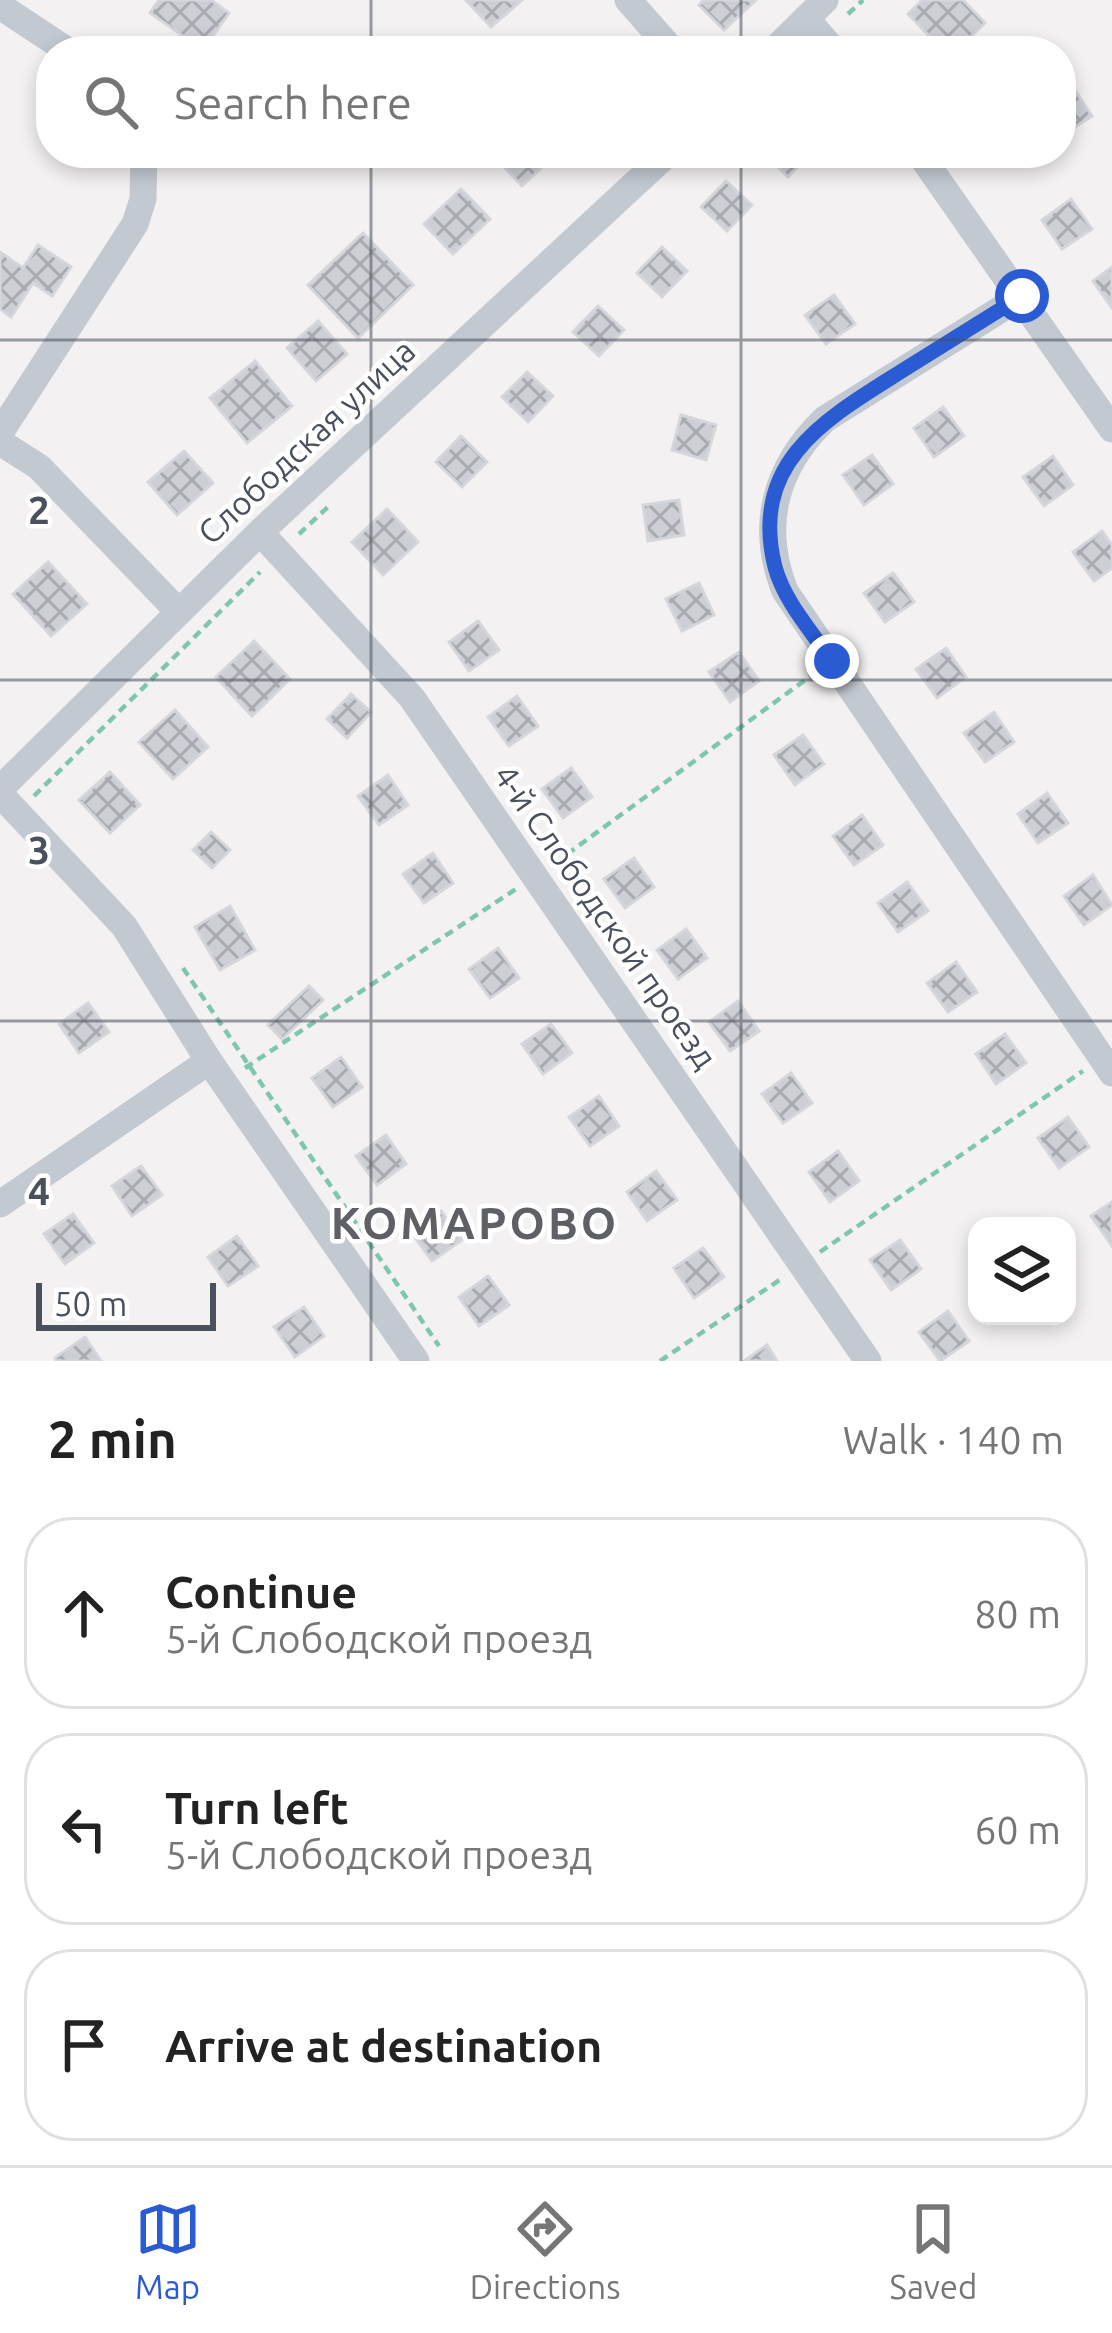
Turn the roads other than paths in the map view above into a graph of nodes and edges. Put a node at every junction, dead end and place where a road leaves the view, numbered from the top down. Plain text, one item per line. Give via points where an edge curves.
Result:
1 (628, 0) edge
2 (0, 6) edge
3 (816, 9) edge
4 (45, 36) edge
5 (660, 36) edge
6 (788, 36) edge
7 (144, 168) edge
8 (669, 168) edge
9 (930, 168) edge
10 (1022, 296) junction
11 (1112, 429) edge
12 (0, 438) edge
13 (270, 543) junction
14 (178, 611) junction
15 (6, 798) edge
16 (209, 1061) junction
17 (1107, 1065) edge
18 (0, 1204) edge
19 (416, 1361) edge
20 (868, 1361) edge

1 - 5 street
2 - 4 street
3 - 6 street
7 - 12 street via 135,224
8 - 13 street, Слободская улица
9 - 10 street
10 - 11 street
10 - 17 street via 825,419 778,486 771,541 784,591
12 - 14 street via 39,467
13 - 14 street, Слободская улица
13 - 20 street, 4-й Слободской проезд via 412,698
14 - 15 street, Слободская улица
15 - 16 street via 124,926
16 - 18 street
16 - 19 street

